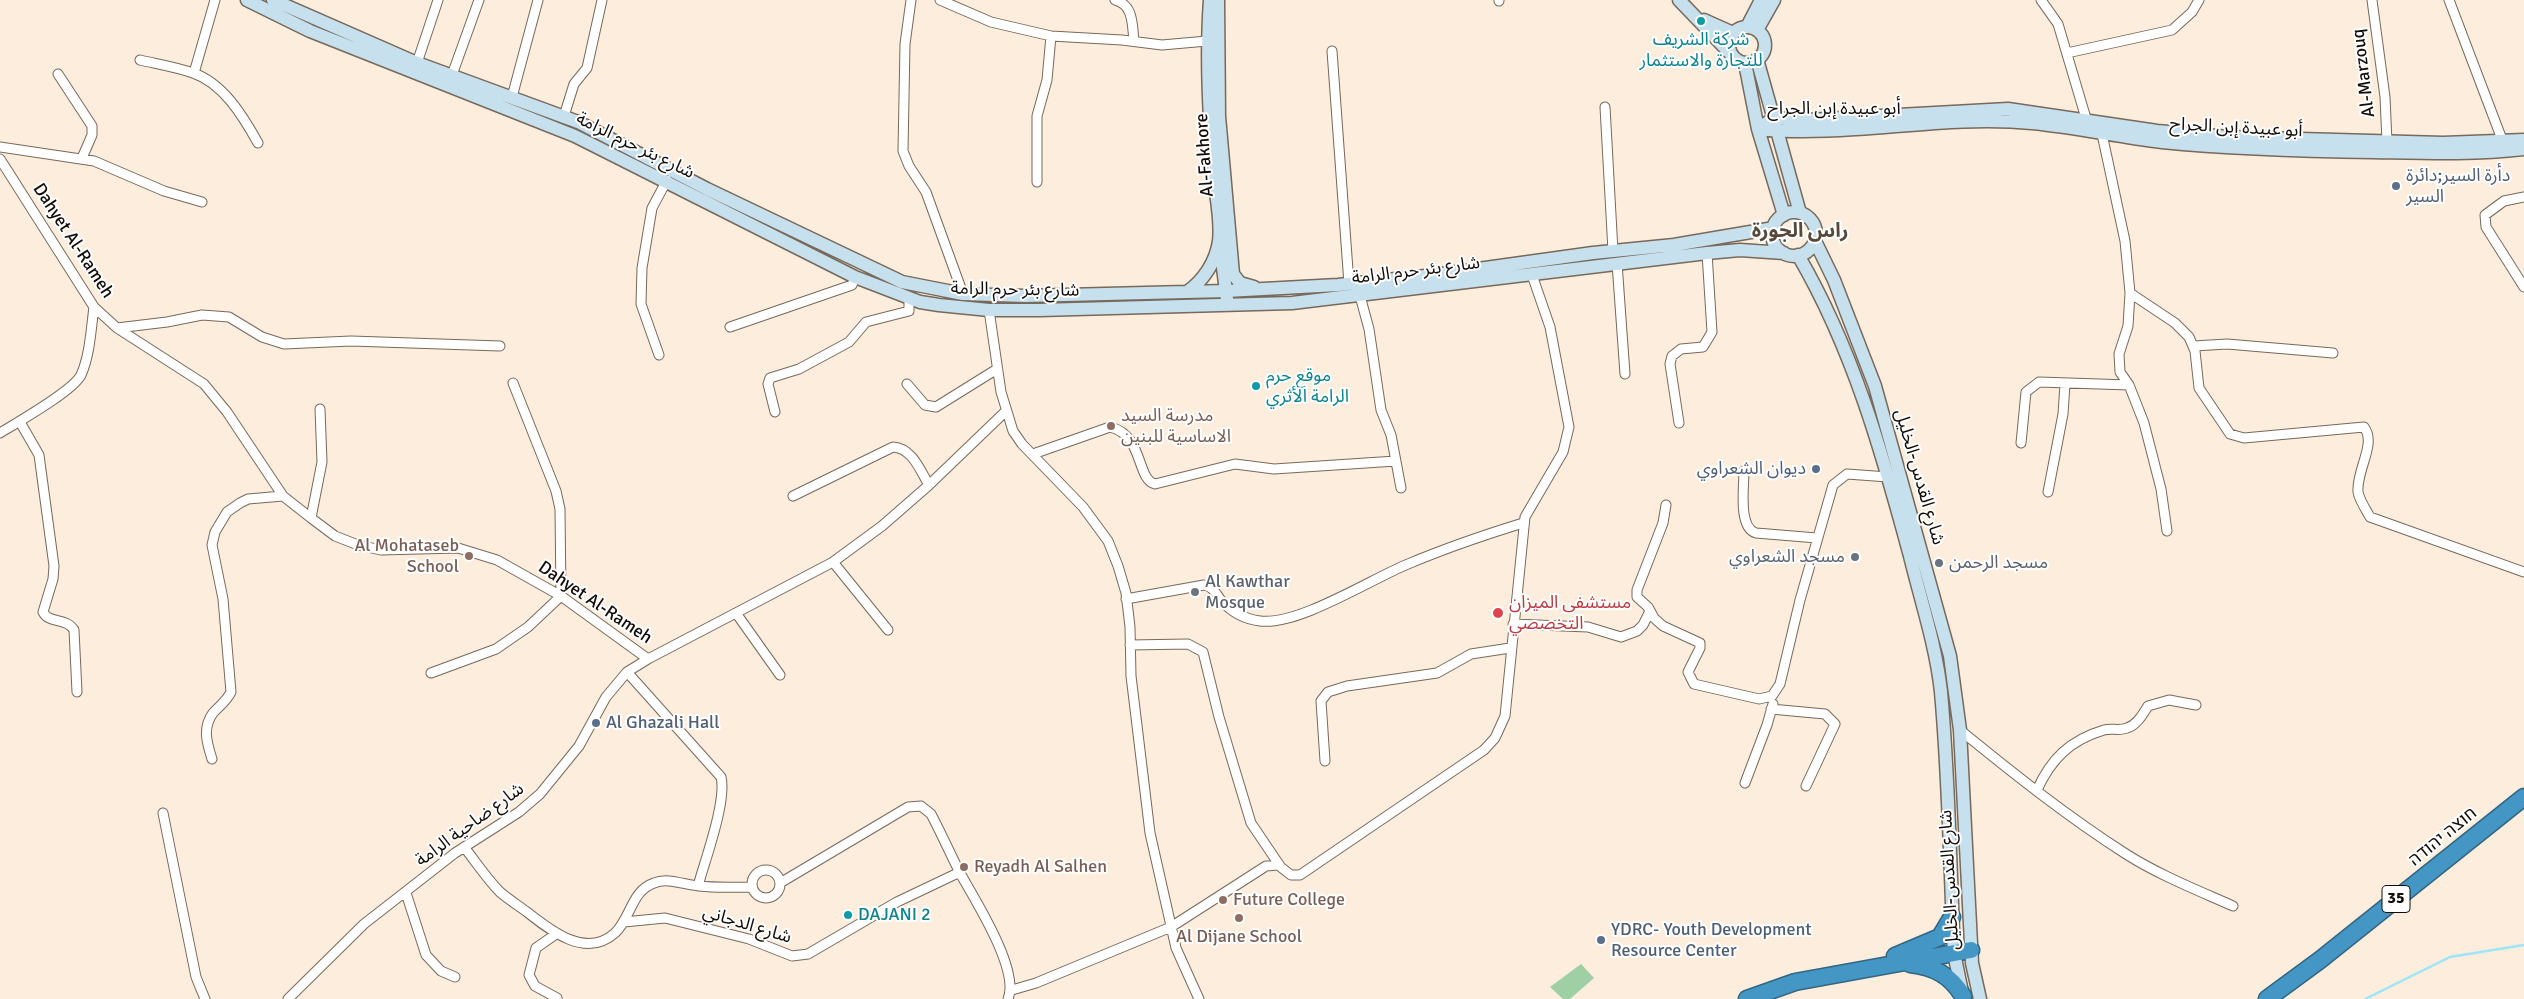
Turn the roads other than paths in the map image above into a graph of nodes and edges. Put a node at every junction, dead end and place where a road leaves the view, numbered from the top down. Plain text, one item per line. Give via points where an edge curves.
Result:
1 (215, 0) edge
2 (247, 0) edge
3 (273, 0) edge
4 (438, 0) edge
5 (479, 0) edge
6 (538, 0) edge
7 (602, 0) edge
8 (911, 0) edge
9 (940, 0) edge
10 (1115, 0) edge
11 (1210, 0) edge
12 (1218, 0) edge
13 (1761, 0) edge
14 (1774, 0) edge
15 (2041, 0) edge
16 (2199, 0) edge
17 (2372, 0) edge
18 (2449, 0) edge
19 (1681, 2) edge
20 (1752, 28) junction
21 (1733, 33) junction
22 (1051, 36) junction
23 (1207, 41) junction
24 (1134, 42) junction
25 (1332, 51) dead end
26 (2068, 53) junction
27 (1731, 54) junction
28 (140, 60) dead end
29 (1751, 61) junction
30 (417, 63) junction
31 (194, 73) junction
32 (58, 74) dead end
33 (452, 75) junction
34 (512, 97) junction
35 (1605, 107) dead end
36 (564, 116) junction
37 (1776, 124) junction
38 (1758, 129) junction
39 (2093, 129) junction
40 (2524, 140) edge
41 (2387, 142) junction
42 (2503, 142) junction
43 (258, 143) dead end
44 (0, 147) edge
45 (2524, 149) edge
46 (82, 158) junction
47 (0, 159) edge
48 (667, 180) junction
49 (1037, 182) dead end
50 (2524, 197) edge
51 (202, 202) dead end
52 (1800, 213) junction
53 (1784, 215) junction
54 (1774, 228) junction
55 (1219, 239) junction
56 (1815, 241) junction
57 (1707, 253) junction
58 (1784, 253) junction
59 (1798, 256) junction
60 (1615, 257) junction
61 (1532, 275) junction
62 (855, 278) junction
63 (1235, 279) junction
64 (1349, 284) junction
65 (2524, 286) edge
66 (1261, 289) junction
67 (1226, 291) junction
68 (1187, 292) junction
69 (2130, 293) junction
70 (963, 294) junction
71 (1360, 296) junction
72 (909, 297) junction
73 (1228, 305) junction
74 (94, 307) junction
75 (989, 310) junction
76 (730, 327) dead end
77 (117, 328) junction
78 (500, 346) dead end
79 (2194, 346) junction
80 (2333, 353) dead end
81 (659, 355) dead end
82 (997, 369) junction
83 (1625, 374) dead end
84 (513, 383) dead end
85 (907, 384) dead end
86 (2065, 384) junction
87 (2129, 385) junction
88 (320, 410) dead end
89 (1006, 411) junction
90 (775, 412) dead end
91 (20, 422) junction
92 (1679, 423) dead end
93 (0, 433) edge
94 (2020, 443) dead end
95 (1033, 454) junction
96 (1396, 461) junction
97 (1744, 471) dead end
98 (1888, 477) junction
99 (929, 484) junction
100 (1401, 488) dead end
101 (2048, 492) dead end
102 (283, 496) junction
103 (793, 496) dead end
104 (1666, 506) dead end
105 (311, 518) junction
106 (1523, 523) junction
107 (2167, 531) dead end
108 (1817, 538) junction
109 (833, 562) junction
110 (2524, 572) edge
111 (562, 596) junction
112 (1126, 599) junction
113 (1650, 611) junction
114 (736, 613) junction
115 (1513, 624) junction
116 (888, 630) dead end
117 (1130, 644) junction
118 (1510, 648) junction
119 (648, 659) junction
120 (628, 672) junction
121 (431, 673) dead end
122 (780, 675) dead end
123 (77, 692) dead end
124 (1774, 694) junction
125 (2196, 705) dead end
126 (1772, 709) junction
127 (1960, 730) junction
128 (212, 759) dead end
129 (1325, 761) dead end
130 (1745, 782) dead end
131 (1806, 786) dead end
132 (2037, 790) junction
133 (2524, 797) edge
134 (162, 813) dead end
135 (464, 847) junction
136 (1280, 866) junction
137 (960, 872) junction
138 (780, 883) junction
139 (698, 886) junction
140 (752, 888) junction
141 (406, 893) junction
142 (2233, 906) dead end
143 (1952, 917) junction
144 (624, 922) junction
145 (1171, 926) junction
146 (556, 934) junction
147 (1971, 950) junction
148 (1954, 953) junction
149 (1880, 966) junction
150 (455, 977) dead end
151 (1012, 990) junction
152 (557, 998) edge
153 (1963, 998) edge
154 (205, 999) edge
155 (288, 999) edge
156 (1008, 999) edge
157 (1199, 999) edge
158 (1747, 999) edge
159 (1980, 999) edge
160 (2266, 999) edge

1 - 31 street
2 - 48 main road, شارع بئر حرم الرامة via 310,31 575,136
3 - 30 main road, شارع بئر حرم الرامة
4 - 30 street
5 - 33 street
6 - 34 street
7 - 36 street via 587,68 574,84
8 - 70 street via 905,44 903,151 926,192
9 - 22 street via 991,22
10 - 24 street via 1125,3 1129,9
11 - 23 main road, Al-Fakhore
12 - 63 main road, Al-Fakhore via 1219,116
13 - 20 main road
14 - 20 main road
15 - 26 street via 2058,24
16 - 26 street via 2192,12 2172,30
17 - 41 street, Al-Marzouq via 2385,97
18 - 42 street
19 - 21 main road via 1707,23
19 - 27 main road
20 - 21 main road
20 - 29 main road via 1761,34 1765,45 1761,55
21 - 27 main road via 1729,43
22 - 24 street
22 - 49 street via 1047,80 1037,116
23 - 24 street via 1162,45
23 - 55 main road, Al-Fakhore via 1209,116
25 - 64 street
26 - 39 street
27 - 29 main road
28 - 31 street
29 - 37 main road
29 - 38 main road
30 - 33 main road, شارع بئر حرم الرامة
31 - 43 street via 218,88 242,115
32 - 46 street via 92,126 92,135
33 - 34 main road, شارع بئر حرم الرامة
34 - 36 main road, شارع بئر حرم الرامة
35 - 60 street
36 - 70 main road, شارع بئر حرم الرامة via 902,282
37 - 38 main road, أبو عبيدة إبن الجراح
37 - 39 main road, أبو عبيدة إبن الجراح via 1868,129 1984,121
37 - 52 main road
38 - 53 main road
39 - 41 main road, أبو عبيدة إبن الجراح
39 - 45 main road, أبو عبيدة إبن الجراح via 2219,147 2459,153
39 - 69 street via 2125,242
40 - 42 main road, أبو عبيدة إبن الجراح
41 - 42 main road, أبو عبيدة إبن الجراح
44 - 46 street
46 - 51 street via 164,191
47 - 74 street, Dahyet Al-Rameh
48 - 62 main road, شارع بئر حرم الرامة
48 - 81 street via 652,208 642,268 641,304
50 - 65 street via 2504,202 2485,215 2486,227
52 - 53 main road
52 - 56 main road via 1812,221
53 - 54 main road
54 - 58 main road via 1774,242
54 - 60 main road, شارع بئر حرم الرامة
55 - 67 main road
55 - 68 main road, Al-Fakhore via 1210,266 1199,284
56 - 59 main road via 1808,251
56 - 127 main road, شارع القدس-الخليل via 1862,352 1893,445 1950,656
57 - 58 main road, شارع بئر حرم الرامة via 1740,250
57 - 60 main road, شارع بئر حرم الرامة
57 - 92 street via 1712,332 1703,347 1681,349 1672,356 1670,364
58 - 59 main road
59 - 98 main road, شارع القدس-الخليل via 1817,286 1862,391
60 - 61 main road, شارع بئر حرم الرامة
60 - 64 main road, شارع بئر حرم الرامة
60 - 83 street
61 - 71 main road, شارع بئر حرم الرامة
61 - 106 street via 1550,327 1569,427 1563,452
62 - 72 main road, شارع بئر حرم الرامة
62 - 76 street via 852,285
63 - 66 main road
63 - 67 main road
64 - 66 main road, شارع بئر حرم الرامة
66 - 67 main road, شارع بئر حرم الرامة
67 - 68 main road, شارع بئر حرم الرامة
67 - 73 main road
68 - 70 main road, شارع بئر حرم الرامة via 1025,296
69 - 79 street via 2180,326
69 - 87 street via 2128,326 2119,358 2120,372
71 - 73 main road, شارع بئر حرم الرامة
71 - 96 street via 1369,329 1381,410 1390,430
72 - 75 main road, شارع بئر حرم الرامة via 939,306
72 - 90 street via 909,311 866,322 849,342 799,369 770,378 768,384
73 - 75 main road, شارع بئر حرم الرامة
74 - 77 street, Dahyet Al-Rameh
74 - 91 street via 87,352 78,380
75 - 82 street
77 - 78 street via 202,314 229,317 262,337 284,344 351,341
77 - 102 street, Dahyet Al-Rameh via 204,384 227,412
79 - 80 street via 2227,344
79 - 110 street via 2200,388 2230,434 2244,438 2364,426 2370,434 2358,493 2370,517
82 - 85 street via 936,407 925,405
82 - 89 street
84 - 111 street via 556,491 560,509
86 - 87 street
86 - 94 street via 2039,382 2026,392
86 - 101 street via 2063,414
87 - 107 street via 2144,423 2161,489
88 - 105 street via 322,462
89 - 95 street via 1013,430
89 - 99 street, Dahyet Al-Rameh
91 - 93 street
91 - 123 street via 38,455 54,566 54,579 42,610 48,618 66,622 74,630
95 - 96 street via 1110,427 1129,438 1148,480 1155,484 1236,464 1274,469
95 - 112 street via 1083,507 1108,541
96 - 100 street
97 - 108 street via 1744,521 1748,529 1756,533
98 - 108 street via 1846,474 1837,480
98 - 143 main road, شارع القدس-الخليل via 1933,646 1940,691
99 - 103 street via 909,454 893,447
99 - 109 street, Dahyet Al-Rameh via 882,526
102 - 105 street, Dahyet Al-Rameh
102 - 128 street via 240,502 227,512 214,532 212,545 223,599 231,692 226,702 212,714 205,736
104 - 113 street via 1663,524 1637,590 1638,598
105 - 111 street, Dahyet Al-Rameh via 335,536 381,550 458,548 473,552 497,560
106 - 112 street via 1471,539 1406,565 1339,598 1279,620 1262,621 1241,616 1207,585
106 - 115 street
108 - 124 street via 1780,684
109 - 114 street, Dahyet Al-Rameh
109 - 116 street
111 - 119 street, Dahyet Al-Rameh
111 - 121 street via 528,627 496,649
112 - 117 street
113 - 115 street via 1637,631 1621,636 1588,627
113 - 124 street via 1662,626 1700,643 1688,672 1694,684 1759,699
114 - 119 street, Dahyet Al-Rameh
114 - 122 street
115 - 118 street
117 - 136 street via 1186,643 1202,652 1218,717 1251,823
117 - 145 street via 1150,833
118 - 129 street via 1471,654 1438,673 1347,686 1328,692 1321,701
118 - 136 street via 1505,716 1500,732 1490,745 1302,874 1291,875
119 - 120 street, شارع ضاحية الرامة
120 - 135 street, شارع ضاحية الرامة via 606,697 579,746 540,794
120 - 139 street via 721,777 719,809
124 - 126 street
125 - 132 street via 2169,700 2148,706 2140,719 2128,728 2105,730 2084,738 2063,751 2047,768
126 - 130 street
126 - 131 street via 1825,714 1835,724
127 - 132 street
127 - 147 main road, شارع القدس-الخليل
132 - 142 street via 2127,855 2169,878
133 - 160 highway, חוצה יהודה / 35 via 2320,960
134 - 154 street via 196,977
135 - 141 street, شارع ضاحية الرامة
135 - 146 street via 500,892
136 - 145 street via 1264,867
137 - 138 street via 931,814 924,807 914,805
137 - 144 street, شارع الدجاني via 798,957 749,939 665,918
137 - 151 street via 988,923 1008,970
138 - 140 street via 778,892 770,897 757,895
138 - 140 street via 772,871 763,870 755,874
139 - 140 street
139 - 144 street via 668,881 651,884 637,895
141 - 150 street via 426,955 441,972
141 - 155 street, شارع ضاحية الرامة via 364,924
143 - 148 main road, شارع القدس-الخليل
143 - 149 highway via 1940,937
144 - 146 street via 614,934 597,942 580,943
145 - 151 street
145 - 157 street via 1176,948
146 - 152 street via 536,948 528,975 534,986
147 - 148 highway
147 - 159 main road, شارع القدس-الخليل
148 - 149 highway
148 - 153 main road, شارع القدس-الخليل
149 - 153 highway via 1925,966 1954,981
149 - 158 highway via 1795,982
151 - 156 street

